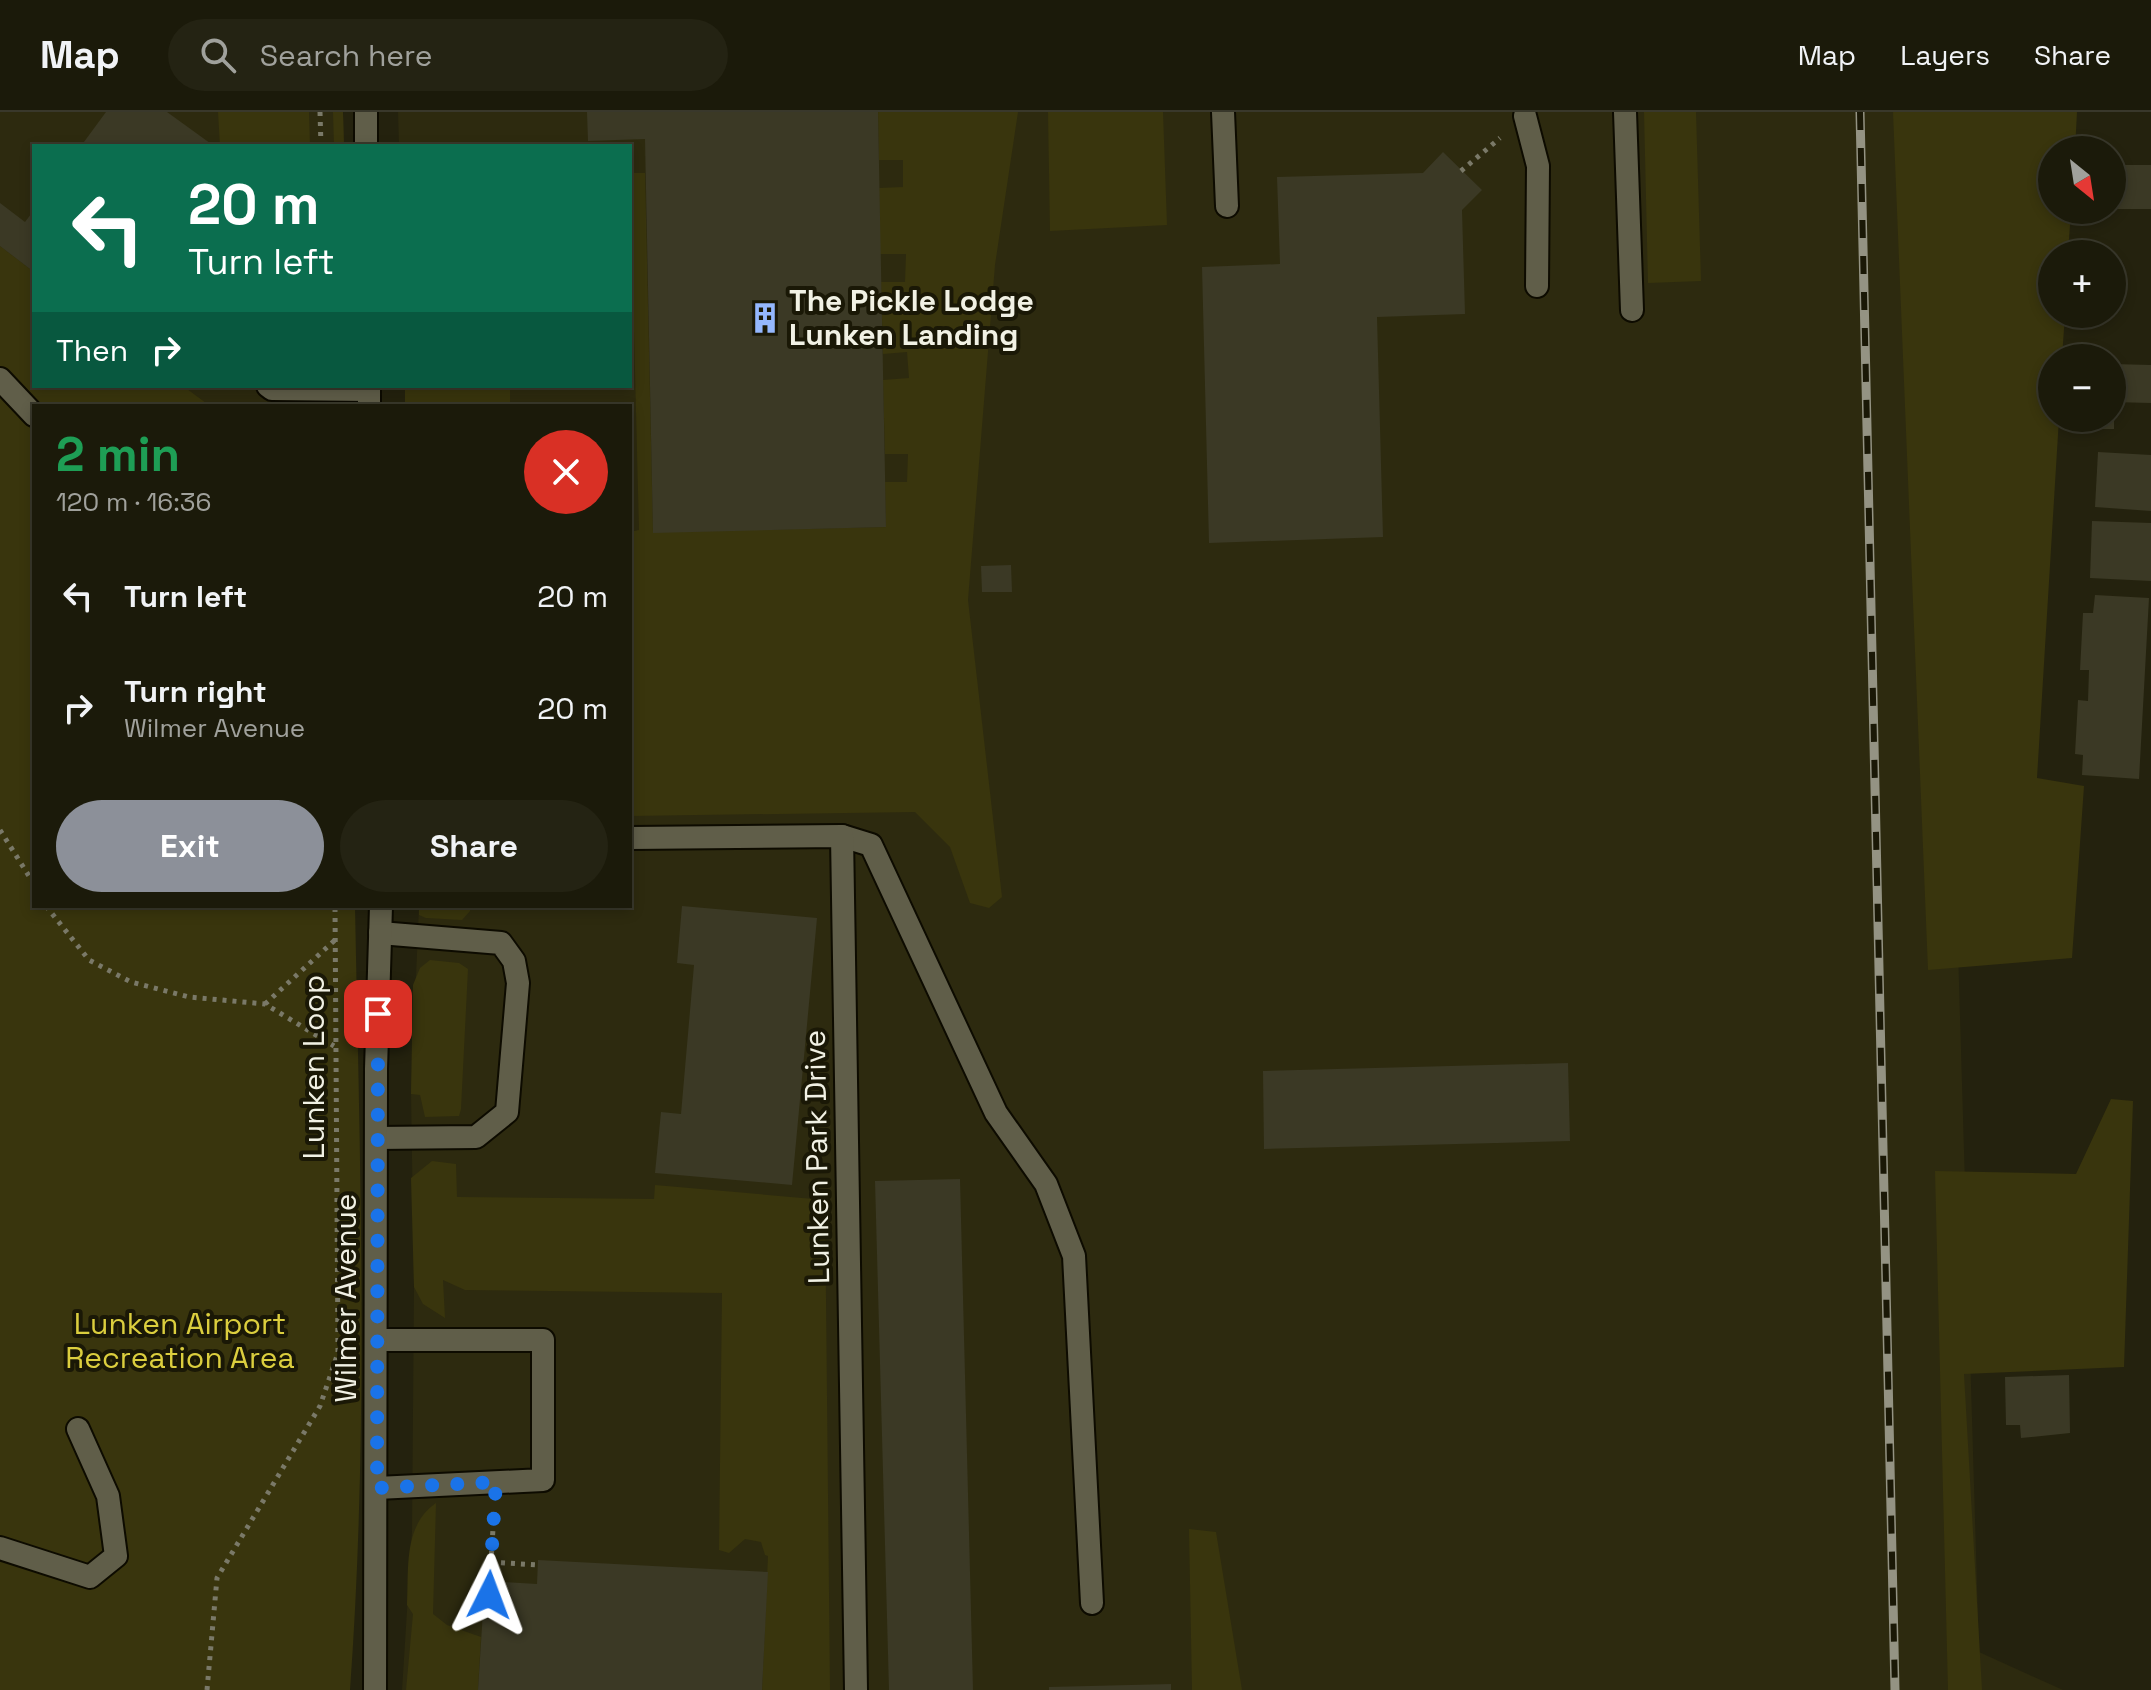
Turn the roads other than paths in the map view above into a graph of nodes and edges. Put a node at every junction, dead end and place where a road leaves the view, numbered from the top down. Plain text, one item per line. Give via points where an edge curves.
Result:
1 (366, 112) edge
2 (1223, 112) edge
3 (1625, 112) edge
4 (1523, 113) edge
5 (366, 144) edge
6 (1227, 206) dead end
7 (1537, 286) dead end
8 (1632, 310) dead end
9 (0, 379) edge
10 (271, 388) edge
11 (369, 394) edge
12 (32, 413) edge
13 (842, 836) junction
14 (632, 838) edge
15 (381, 908) edge
16 (380, 933) junction
17 (376, 1138) junction
18 (376, 1340) junction
19 (78, 1429) dead end
20 (377, 1488) junction
21 (0, 1548) edge
22 (1092, 1603) dead end
23 (375, 1690) edge
24 (856, 1690) edge

1 - 5 street
2 - 6 street
3 - 8 street
4 - 7 street via 1538,166
9 - 12 street
10 - 11 street
13 - 14 street
13 - 22 street via 871,845 996,1113 1046,1184 1074,1256
13 - 24 street, Lunken Park Drive
15 - 16 street, Wilmer Avenue
16 - 17 street, Wilmer Avenue
16 - 17 street via 501,943 514,961 518,983 507,1112 476,1137
17 - 18 street, Wilmer Avenue
18 - 20 street, Wilmer Avenue
18 - 20 street via 543,1340 543,1480
19 - 21 street via 108,1496 116,1556 90,1577
20 - 23 street, Wilmer Avenue

